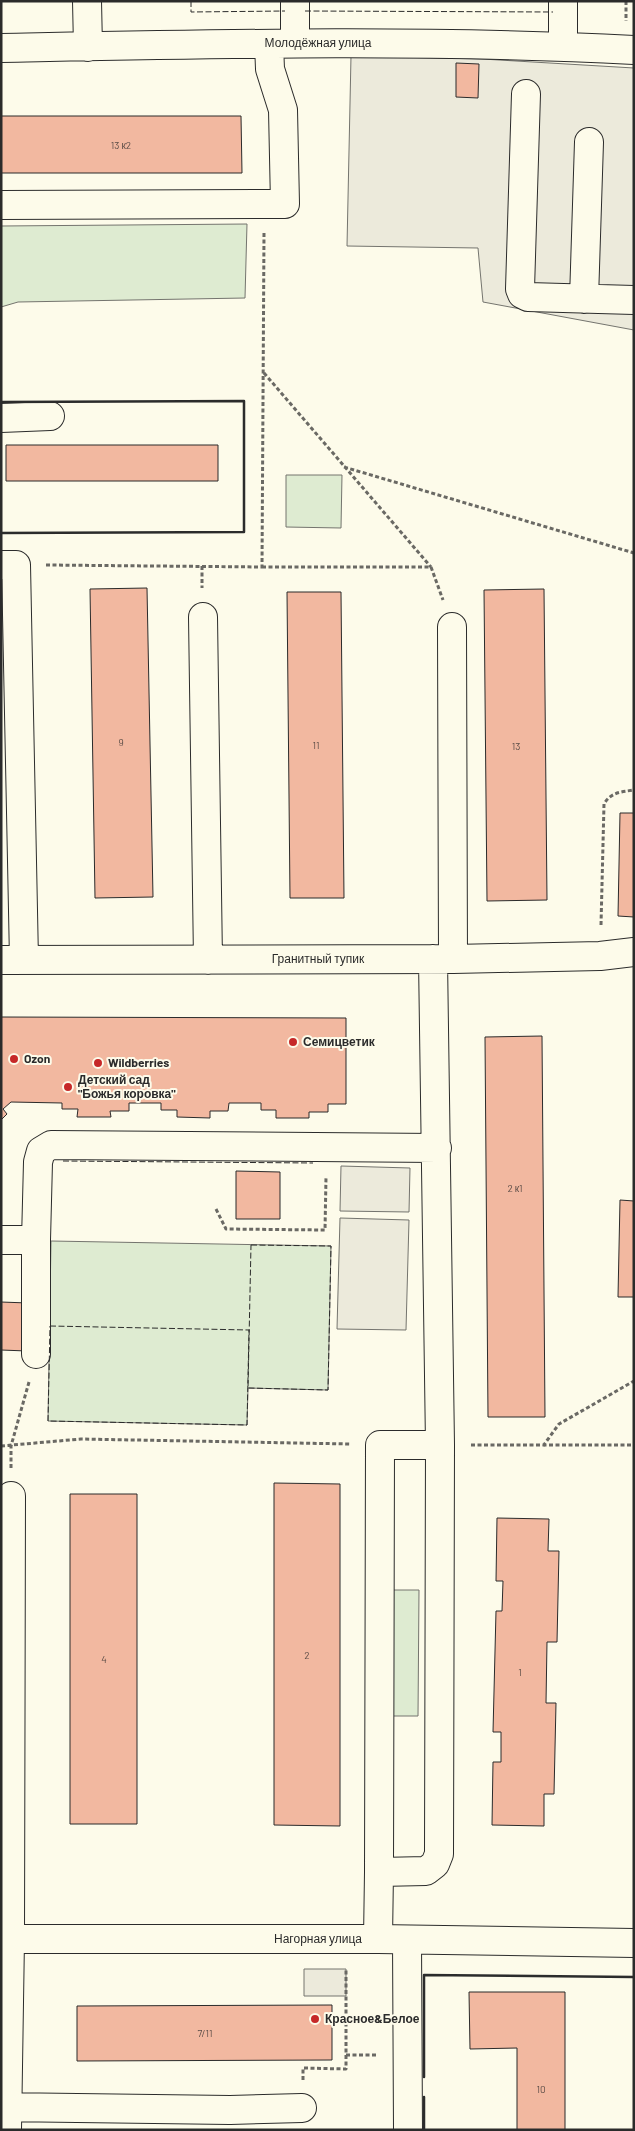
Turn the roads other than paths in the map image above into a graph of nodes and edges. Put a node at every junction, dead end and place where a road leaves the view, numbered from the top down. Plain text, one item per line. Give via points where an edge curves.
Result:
1 (87, 1) edge
2 (295, 1) edge
3 (562, 1) edge
4 (282, 43) junction
5 (563, 46) junction
6 (88, 47) junction
7 (1, 48) edge
8 (634, 50) edge
9 (526, 94) dead end
10 (589, 142) dead end
11 (1, 205) edge
12 (584, 299) junction
13 (634, 300) edge
14 (50, 416) dead end
15 (1, 418) edge
16 (8, 565) edge
17 (203, 617) dead end
18 (452, 627) road end
19 (634, 952) edge
20 (443, 959) junction
21 (13, 960) edge
22 (208, 960) junction
23 (437, 1148) junction
24 (1, 1240) edge
25 (36, 1240) junction
26 (36, 1354) road end
27 (440, 1445) junction
28 (11, 1496) road end
29 (379, 1872) junction
30 (5, 1939) edge
31 (378, 1940) junction
32 (407, 1940) junction
33 (634, 1943) edge
34 (302, 2108) road end
35 (5, 2114) edge
36 (230, 2120) edge
37 (408, 2130) edge

1 - 6 street
2 - 4 street
3 - 5 street
4 - 5 street, Молодёжная улица
4 - 6 street, Молодёжная улица
4 - 11 street via 270,69 283,110 285,204
5 - 8 street, Молодёжная улица
6 - 7 street, Молодёжная улица
9 - 12 street via 520,289 528,297
10 - 12 street
12 - 13 street
14 - 15 street
16 - 21 street
17 - 22 street
18 - 20 street
19 - 20 street, Гранитный тупик via 600,956
20 - 22 street, Гранитный тупик
20 - 23 street
21 - 22 street, Гранитный тупик
23 - 25 street via 51,1145 40,1151 38,1162
23 - 27 street
24 - 25 street
25 - 26 street
27 - 29 street via 439,1854 435,1864 426,1871
27 - 29 street via 380,1445
28 - 30 street
29 - 31 street
30 - 31 street, Нагорная улица
30 - 35 street
31 - 32 street, Нагорная улица
32 - 33 street, Нагорная улица
32 - 37 street via 416,2088
34 - 36 street
35 - 36 street

